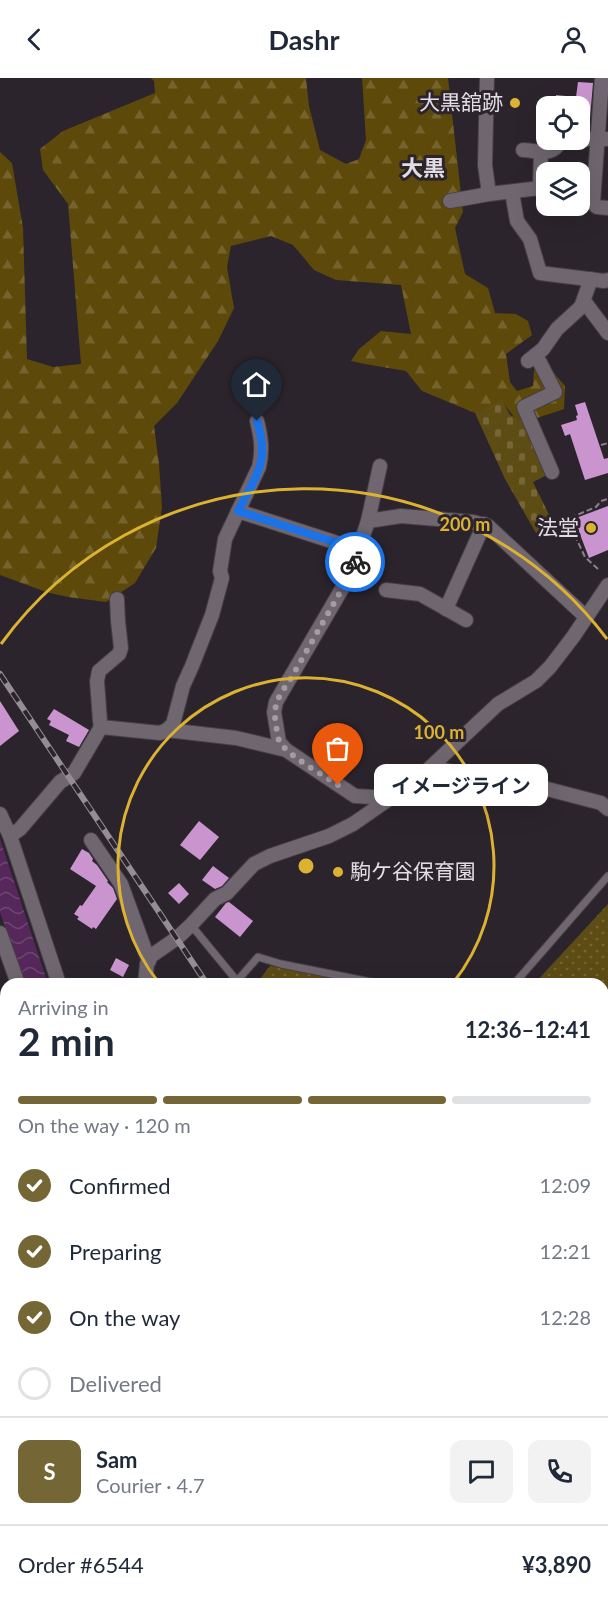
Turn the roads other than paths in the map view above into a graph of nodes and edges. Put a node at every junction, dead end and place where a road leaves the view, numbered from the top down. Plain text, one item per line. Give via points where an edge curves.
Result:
1 (487, 78) edge
2 (602, 78) edge
3 (602, 139) edge
4 (524, 150) dead end
5 (553, 150) edge
6 (542, 151) junction
7 (512, 192) junction
8 (489, 194) junction
9 (450, 201) dead end
10 (608, 208) edge
11 (591, 279) junction
12 (608, 280) edge
13 (584, 301) junction
14 (608, 333) edge
15 (257, 421) dead end
16 (380, 466) dead end
17 (552, 472) dead end
18 (238, 511) junction
19 (368, 520) junction
20 (484, 524) junction
21 (359, 550) junction
22 (608, 585) edge
23 (386, 590) dead end
24 (117, 599) dead end
25 (446, 609) junction
26 (586, 617) junction
27 (466, 620) dead end
28 (101, 727) junction
29 (167, 730) junction
30 (286, 750) junction
31 (432, 767) junction
32 (391, 798) junction
33 (608, 809) edge
34 (0, 813) edge
35 (10, 836) junction
36 (91, 840) dead end
37 (608, 876) edge
38 (191, 925) junction
39 (0, 933) edge
40 (149, 961) junction
41 (16, 978) edge
42 (57, 978) edge
43 (146, 978) edge
44 (235, 978) edge
45 (240, 978) edge
46 (351, 978) edge
47 (519, 978) edge

1 - 8 street
2 - 3 street
3 - 10 street via 593,203
4 - 6 street
5 - 6 street
6 - 7 street via 540,188
7 - 8 street
7 - 11 street via 517,221 530,239 540,273
8 - 9 street
11 - 12 street
11 - 13 street
13 - 14 street
13 - 17 street via 532,358 555,392 524,407
15 - 18 street via 260,467
16 - 19 street
18 - 21 street
18 - 29 street via 225,539 222,578 212,615 183,686 173,724
19 - 20 street via 401,516
19 - 21 street
20 - 25 street
20 - 26 street
21 - 30 street via 350,575 276,702 279,742
22 - 26 street
23 - 25 street via 420,594
24 - 28 street via 121,648 99,671
25 - 27 street
26 - 31 street via 537,681 498,704
28 - 29 street via 160,733
28 - 35 street via 74,773 60,782
29 - 30 street via 236,738
30 - 32 street via 355,796
31 - 32 street
31 - 33 street via 486,780 509,778 601,803
32 - 38 street via 329,836 254,864
34 - 35 street
35 - 42 street
36 - 40 street via 121,884
37 - 47 lane
38 - 40 street
38 - 44 lane
39 - 41 street
40 - 43 street
45 - 46 lane via 258,957

